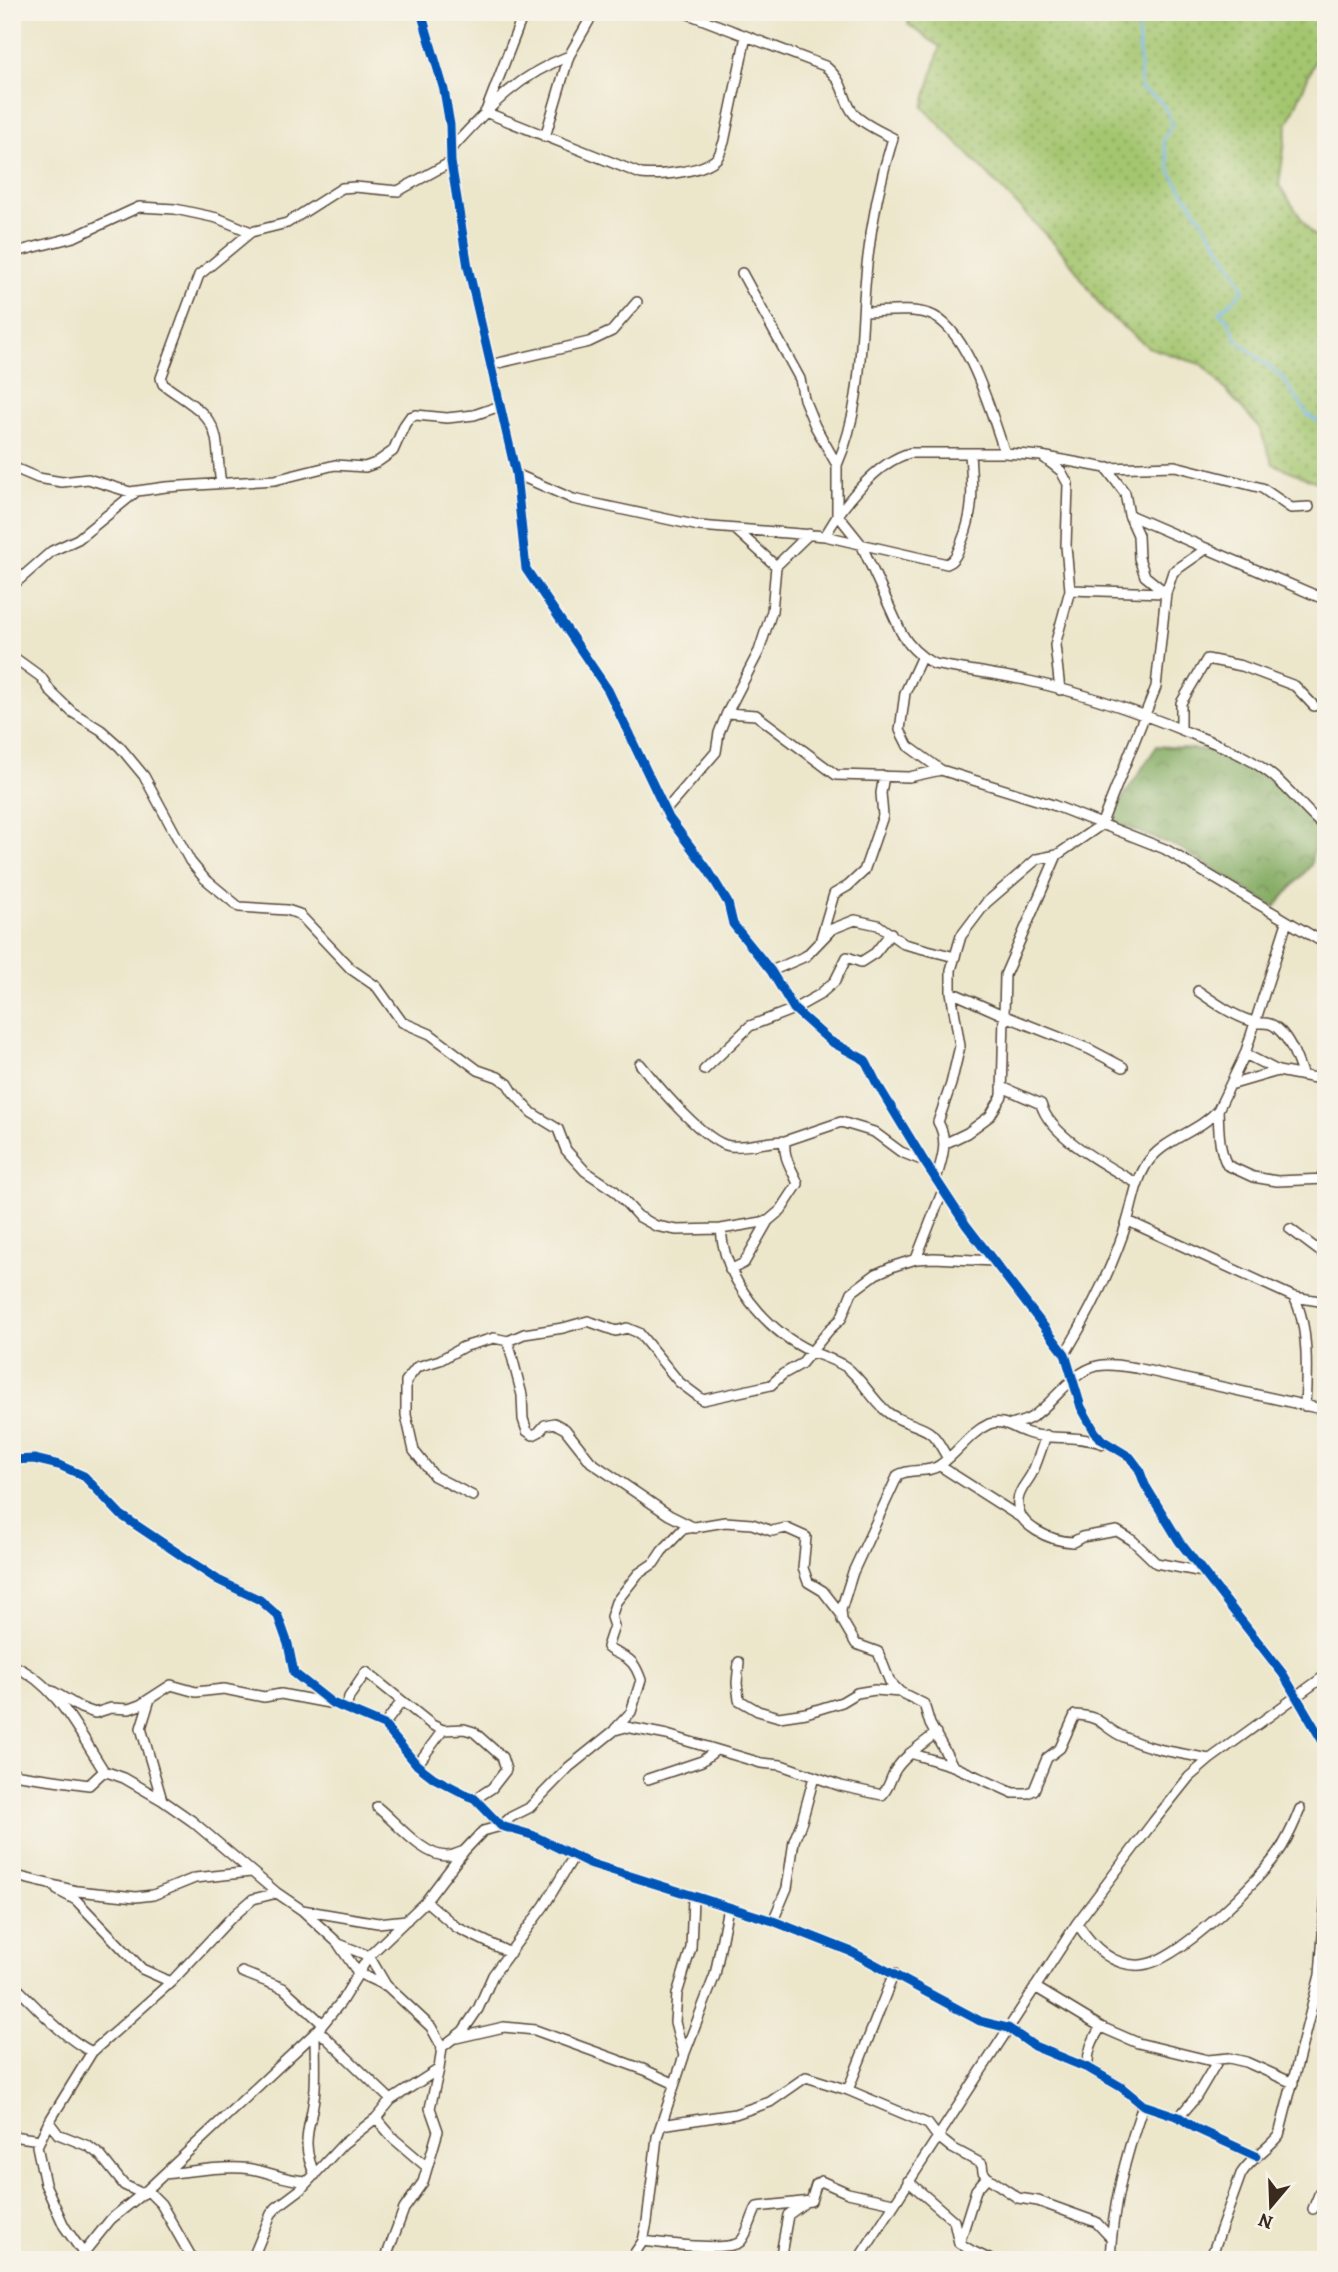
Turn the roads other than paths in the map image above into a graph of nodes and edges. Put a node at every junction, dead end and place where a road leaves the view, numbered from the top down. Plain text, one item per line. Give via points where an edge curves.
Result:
1 (421, 12) edge
2 (524, 12) edge
3 (594, 12) edge
4 (683, 12) edge
5 (746, 36) junction
6 (569, 56) junction
7 (485, 112) junction
8 (545, 137) junction
9 (451, 149) junction
10 (451, 162) junction
11 (251, 232) junction
12 (12, 253) edge
13 (742, 273) dead end
14 (637, 302) dead end
15 (864, 312) junction
16 (490, 365) junction
17 (500, 406) junction
18 (970, 453) junction
19 (1004, 453) junction
20 (1041, 456) junction
21 (837, 465) junction
22 (12, 467) edge
23 (1106, 468) junction
24 (516, 474) junction
25 (221, 483) junction
26 (138, 491) junction
27 (1309, 508) dead end
28 (837, 514) junction
29 (1129, 515) junction
30 (735, 529) junction
31 (809, 534) junction
32 (825, 536) junction
33 (861, 544) junction
34 (1206, 548) junction
35 (776, 566) junction
36 (12, 586) edge
37 (1070, 590) junction
38 (1166, 593) junction
39 (1326, 600) edge
40 (12, 656) edge
41 (921, 658) junction
42 (1060, 690) junction
43 (1314, 706) dead end
44 (727, 713) junction
45 (1147, 715) junction
46 (1181, 729) junction
47 (941, 770) junction
48 (884, 776) junction
49 (665, 811) junction
50 (1101, 825) junction
51 (1326, 828) edge
52 (1057, 855) junction
53 (1287, 922) junction
54 (891, 933) junction
55 (821, 940) junction
56 (1326, 944) edge
57 (956, 957) junction
58 (771, 971) junction
59 (1198, 991) dead end
60 (951, 992) junction
61 (794, 1009) junction
62 (1003, 1015) junction
63 (1254, 1023) junction
64 (1245, 1054) junction
65 (640, 1064) dead end
66 (1123, 1067) dead end
67 (704, 1070) dead end
68 (1278, 1070) junction
69 (1303, 1076) junction
70 (1326, 1080) edge
71 (1230, 1085) junction
72 (1002, 1087) junction
73 (1218, 1110) junction
74 (785, 1141) junction
75 (944, 1144) junction
76 (923, 1160) junction
77 (1326, 1167) edge
78 (1324, 1178) edge
79 (936, 1179) junction
80 (1138, 1184) junction
81 (943, 1190) junction
82 (768, 1221) junction
83 (1128, 1221) junction
84 (1290, 1228) dead end
85 (721, 1229) junction
86 (1326, 1256) edge
87 (916, 1259) junction
88 (994, 1261) junction
89 (730, 1270) junction
90 (1294, 1297) junction
91 (1324, 1299) edge
92 (508, 1341) junction
93 (812, 1352) junction
94 (1065, 1354) junction
95 (1073, 1380) junction
96 (1305, 1406) junction
97 (1326, 1410) edge
98 (1031, 1419) junction
99 (1011, 1425) junction
100 (1043, 1435) junction
101 (1110, 1446) junction
102 (947, 1457) junction
103 (12, 1460) edge
104 (940, 1466) junction
105 (473, 1496) dead end
106 (1024, 1520) junction
107 (696, 1528) junction
108 (1203, 1572) junction
109 (841, 1614) junction
110 (739, 1662) dead end
111 (12, 1665) edge
112 (1326, 1675) edge
113 (52, 1691) junction
114 (900, 1692) junction
115 (1298, 1697) junction
116 (150, 1699) junction
117 (402, 1701) junction
118 (332, 1703) junction
119 (346, 1709) junction
120 (384, 1725) junction
121 (443, 1730) junction
122 (615, 1730) junction
123 (936, 1734) junction
124 (1326, 1746) edge
125 (716, 1750) junction
126 (910, 1753) junction
127 (1210, 1759) junction
128 (417, 1765) junction
129 (953, 1766) junction
130 (12, 1771) edge
131 (104, 1771) junction
132 (814, 1777) junction
133 (648, 1779) dead end
134 (475, 1799) junction
135 (162, 1800) junction
136 (377, 1807) dead end
137 (1300, 1808) dead end
138 (501, 1826) junction
139 (464, 1851) junction
140 (574, 1856) junction
141 (251, 1872) junction
142 (12, 1875) edge
143 (43, 1883) junction
144 (277, 1893) junction
145 (1326, 1894) edge
146 (693, 1898) junction
147 (426, 1900) junction
148 (728, 1907) junction
149 (302, 1910) junction
150 (407, 1920) junction
151 (773, 1922) junction
152 (1076, 1923) junction
153 (339, 1944) junction
154 (510, 1953) junction
155 (369, 1956) junction
156 (242, 1972) dead end
157 (358, 1973) junction
158 (894, 1973) junction
159 (1320, 1975) junction
160 (171, 1982) junction
161 (12, 1983) edge
162 (1326, 1984) edge
163 (386, 1985) junction
164 (1035, 1987) junction
165 (1101, 2027) junction
166 (1008, 2028) junction
167 (318, 2029) junction
168 (456, 2039) junction
169 (442, 2048) junction
170 (92, 2052) junction
171 (684, 2056) junction
172 (1219, 2060) junction
173 (439, 2068) junction
174 (1088, 2068) junction
175 (1293, 2082) junction
176 (673, 2083) junction
177 (848, 2090) junction
178 (391, 2099) junction
179 (1143, 2105) junction
180 (1179, 2117) junction
181 (376, 2118) junction
182 (49, 2122) junction
183 (661, 2125) junction
184 (12, 2136) edge
185 (937, 2136) junction
186 (40, 2140) junction
187 (1256, 2156) junction
188 (427, 2167) junction
189 (164, 2174) junction
190 (987, 2177) junction
191 (311, 2178) junction
192 (908, 2181) junction
193 (1326, 2190) edge
194 (145, 2192) junction
195 (808, 2202) junction
196 (893, 2203) junction
197 (1313, 2210) dead end
198 (1111, 2238) junction
199 (643, 2241) junction
200 (959, 2242) junction
201 (81, 2256) edge
202 (193, 2260) edge
203 (251, 2260) edge
204 (385, 2260) edge
205 (629, 2260) edge
206 (780, 2260) edge
207 (858, 2260) edge
208 (991, 2260) edge
209 (1110, 2260) edge
210 (1210, 2260) edge

1 - 9 street via 444,90
2 - 7 street
3 - 6 street
4 - 5 street
5 - 8 street via 717,158 697,168 659,176 641,174
5 - 15 street via 825,66 836,75 853,113 893,138 871,222
6 - 7 street via 520,80
6 - 8 street
7 - 8 street
7 - 9 street
9 - 10 street
10 - 11 street via 398,191 342,188 287,223
10 - 16 street
11 - 12 street via 217,218 139,207 74,237
11 - 25 street via 199,275 161,378 211,420
13 - 21 street via 800,379 815,426
14 - 16 street via 612,331 589,342
15 - 19 street via 926,313 940,319 964,348
15 - 21 street via 853,413
16 - 17 street
17 - 24 street
17 - 25 street via 474,415 410,417 393,451 365,467 335,465 275,480
18 - 19 street
18 - 28 street via 896,457
18 - 33 street via 973,506 954,560 947,564
19 - 20 street
20 - 23 street
20 - 37 street via 1061,471 1068,484
21 - 28 street
22 - 26 street via 38,478 62,482 88,479
23 - 27 street via 1175,466 1262,488 1292,508
23 - 29 street via 1125,493
24 - 30 street via 573,499 699,526
24 - 49 street via 526,569 608,690
25 - 26 street
26 - 36 street via 78,539 52,551
28 - 32 street
28 - 33 street
29 - 34 street
29 - 38 street via 1138,535 1145,576
30 - 31 street
30 - 35 street
31 - 32 street
31 - 35 street
32 - 33 street
33 - 41 street via 901,632
34 - 38 street via 1173,572
34 - 39 street
35 - 44 street via 772,611 760,650
37 - 38 street
37 - 42 street via 1055,645
38 - 45 street via 1156,687
40 - 85 street via 41,677 72,712 120,747 144,776 197,871 239,907 299,914 351,969 377,987 396,1017 508,1084 532,1113 558,1129 566,1150 585,1171 615,1191 638,1216 677,1230
41 - 42 street
41 - 47 street via 905,693 900,730 908,746
42 - 45 street
43 - 46 street via 1295,686 1242,666 1207,659 1181,703
44 - 48 street via 756,715 836,775
44 - 49 street via 716,752
45 - 46 street
45 - 50 street
46 - 51 street via 1226,747 1267,771
47 - 48 street via 909,777
47 - 50 street
48 - 55 street via 883,816 864,872 834,894
49 - 58 street via 728,903 733,924
50 - 52 street
50 - 53 street via 1165,849
52 - 57 street via 1037,859 986,904 961,936
52 - 62 street via 1004,975
53 - 56 street
53 - 63 street
54 - 55 street via 855,920 832,929
54 - 57 street via 904,944
54 - 61 street via 861,962 847,957 835,981
55 - 58 street via 806,956
57 - 60 street
58 - 61 street
59 - 63 street
60 - 62 street
60 - 75 street via 960,1046 938,1122
61 - 67 street via 750,1026
61 - 76 street via 830,1041 865,1060
62 - 66 street
62 - 72 street
63 - 64 street
63 - 69 street via 1266,1021 1278,1029
64 - 68 street
64 - 71 street
65 - 74 street via 668,1099 717,1142 730,1146
68 - 69 street
68 - 71 street
69 - 70 street
71 - 73 street
72 - 75 street via 1002,1096 989,1116
72 - 80 street via 1041,1104 1056,1130
73 - 78 street via 1227,1165 1253,1177 1277,1181
73 - 80 street via 1153,1156
74 - 76 street via 842,1122 874,1132 901,1152
74 - 82 street via 783,1152 798,1184
75 - 79 street
76 - 79 street
77 - 78 street
79 - 81 street
80 - 83 street
81 - 87 street
81 - 88 street
82 - 85 street
82 - 89 street via 744,1263
83 - 90 street
83 - 94 street via 1093,1306
84 - 86 street
85 - 89 street
87 - 88 street
87 - 93 street via 857,1287 841,1320
88 - 94 street
89 - 93 street via 752,1307
90 - 91 street
90 - 96 street via 1307,1369
92 - 93 street via 588,1321 616,1331 627,1328 639,1333 678,1382 703,1399 771,1385
92 - 105 street via 494,1338 463,1347 417,1367 406,1381 406,1415 414,1451 434,1476
92 - 107 street via 527,1431 533,1435 554,1423 565,1429 591,1462
93 - 102 street via 848,1368 886,1411 931,1433
94 - 95 street
95 - 96 street via 1096,1366 1122,1366
95 - 98 street
95 - 101 street via 1095,1432
96 - 97 street
98 - 99 street
98 - 100 street
99 - 100 street
99 - 102 street via 996,1422 978,1430
100 - 101 street via 1088,1438
100 - 106 street via 1033,1473 1018,1498
101 - 108 street via 1130,1457 1139,1469 1157,1508
102 - 104 street
103 - 118 street via 34,1459 84,1476 121,1515 218,1580 261,1600 278,1616 295,1673
104 - 106 street
104 - 109 street via 898,1475 853,1572
106 - 108 street via 1032,1529 1064,1542 1117,1531 1156,1563
107 - 109 street via 725,1522 752,1524 772,1531 786,1528 807,1537 803,1568 808,1582 823,1591
107 - 122 street via 683,1530 616,1602 607,1647 634,1665 642,1680 631,1712
108 - 115 street
109 - 114 street via 856,1644 878,1652 890,1682
110 - 114 street via 739,1700 779,1717 842,1702 856,1693
111 - 113 street via 28,1671
112 - 115 street
113 - 116 street via 95,1713 129,1709
113 - 131 street
114 - 123 street via 924,1704
115 - 124 street
115 - 127 street
116 - 118 street via 171,1685 196,1692 224,1689
116 - 135 street via 141,1728
117 - 119 street via 366,1672
117 - 120 street
117 - 121 street
118 - 119 street
119 - 120 street
120 - 128 street
121 - 128 street
121 - 134 street via 474,1732 502,1757 506,1770 492,1788
122 - 125 street via 626,1727 667,1735
122 - 138 street via 536,1802
123 - 126 street
123 - 129 street
125 - 132 street
125 - 133 street via 702,1761
126 - 129 street
126 - 132 street via 882,1795
127 - 129 street via 1147,1746 1122,1737 1102,1721 1075,1715 1060,1748 1047,1758 1039,1783 1028,1793 1013,1794
127 - 152 street via 1189,1777
128 - 134 street
130 - 131 street via 19,1776 89,1785
131 - 135 street
132 - 151 street via 794,1841 787,1888
134 - 138 street
135 - 141 street
136 - 139 street via 430,1852 447,1856
137 - 152 street via 1281,1849 1248,1888 1172,1954 1142,1965 1125,1964 1088,1942
138 - 139 street via 483,1830
138 - 140 street
139 - 147 street
140 - 146 street
140 - 154 street
141 - 143 street via 195,1878 136,1897
141 - 144 street
142 - 143 street
143 - 160 street via 76,1900 142,1969
144 - 149 street
144 - 160 street via 253,1899
145 - 159 street
146 - 148 street
146 - 171 street via 691,1948 677,1994 675,2022
147 - 150 street
147 - 154 street via 456,1927
148 - 151 street
148 - 171 street via 715,1975
149 - 150 street via 378,1923
149 - 153 street
150 - 155 street
151 - 158 street
152 - 164 street
153 - 155 street
153 - 157 street
154 - 168 street
155 - 157 street
155 - 163 street
156 - 167 street via 283,1989
157 - 163 street
157 - 167 street
158 - 166 street via 980,2021
158 - 177 street
159 - 162 street
159 - 175 street
160 - 170 street
161 - 170 street via 54,2025
163 - 169 street via 431,2027
164 - 165 street
164 - 166 street
165 - 172 street via 1138,2043
165 - 174 street via 1093,2038
166 - 174 street via 1034,2046
166 - 185 street
167 - 178 street
167 - 189 street
167 - 191 street via 315,2089 305,2141
168 - 169 street
168 - 176 street via 504,2028 535,2030
169 - 173 street
170 - 182 street
171 - 176 street
172 - 175 street via 1246,2062
172 - 180 street
173 - 178 street
173 - 188 street via 430,2108 438,2131
174 - 179 street
175 - 187 street via 1279,2136
176 - 183 street
177 - 183 street via 806,2077 770,2102 735,2114
177 - 185 street via 928,2124
178 - 181 street
179 - 180 street
179 - 198 street via 1125,2159
180 - 187 street
181 - 188 street
181 - 191 street
182 - 186 street
182 - 194 street via 58,2134 100,2155 124,2185
183 - 199 street
184 - 186 street
185 - 190 street via 982,2164
185 - 192 street
186 - 201 street via 38,2156 45,2184
187 - 210 street via 1241,2174
188 - 204 street via 396,2226
189 - 191 street via 219,2167 246,2168 287,2181
189 - 194 street
190 - 198 street via 1018,2198 1096,2222
190 - 200 street via 976,2190
191 - 203 street via 271,2214
192 - 196 street
192 - 200 street via 954,2221
193 - 197 street via 1320,2192
194 - 201 street via 111,2219
194 - 202 street via 161,2204
195 - 196 street via 821,2181 848,2193
195 - 199 street via 757,2207 737,2244 719,2247
195 - 206 street via 788,2215
196 - 207 street
198 - 209 street
199 - 205 street
200 - 208 street

